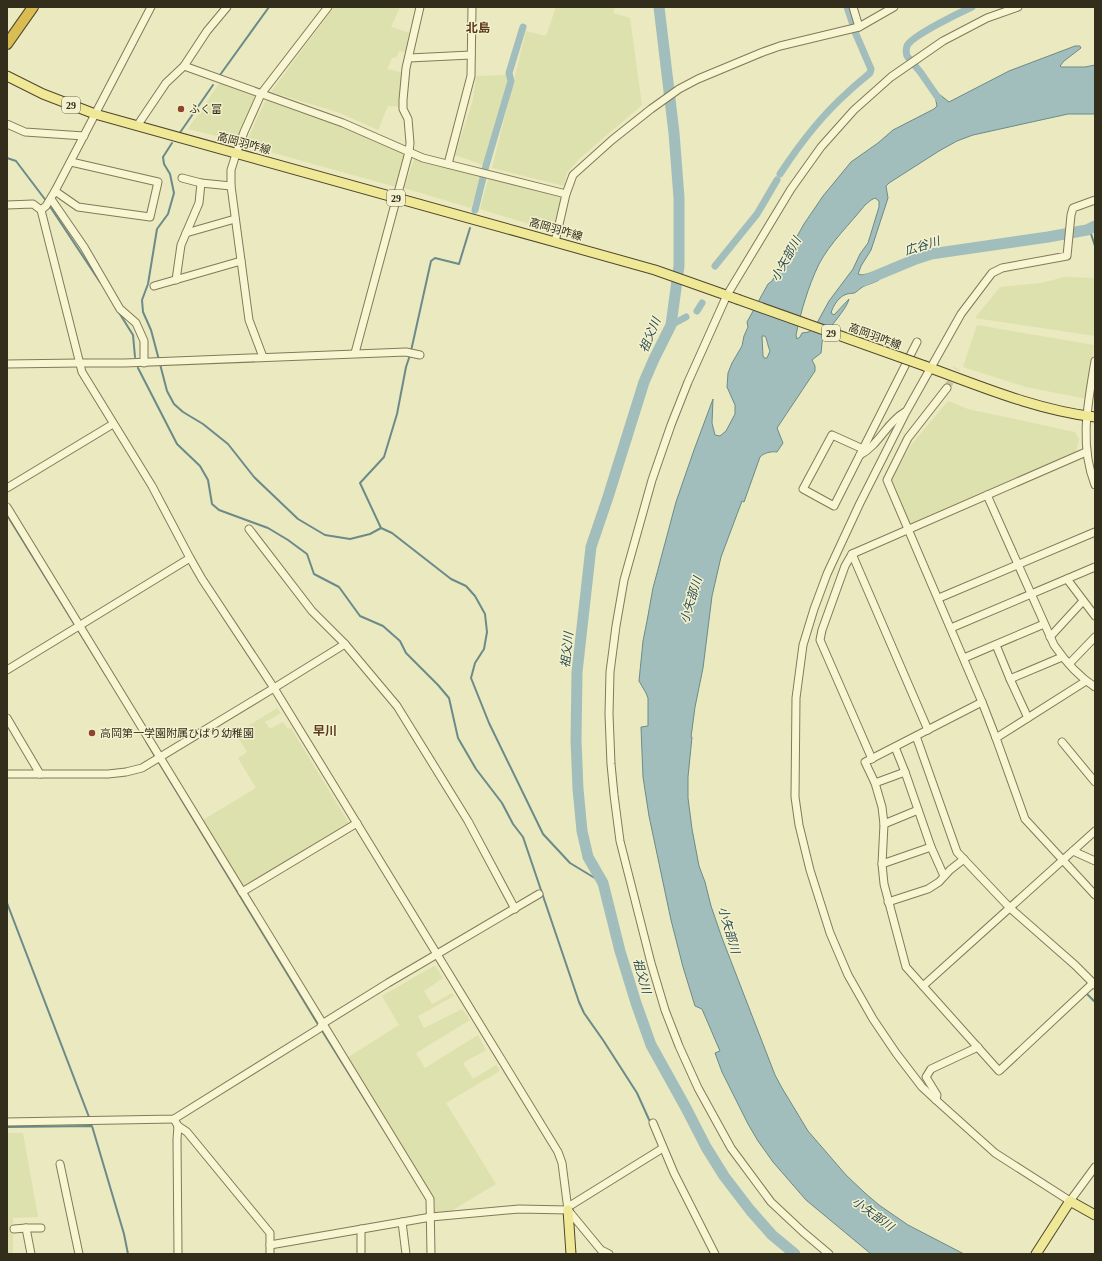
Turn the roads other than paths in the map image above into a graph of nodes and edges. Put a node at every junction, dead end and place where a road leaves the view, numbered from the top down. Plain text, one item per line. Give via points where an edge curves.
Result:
1 (33, 7) edge
2 (151, 7) edge
3 (227, 7) edge
4 (328, 7) edge
5 (420, 7) edge
6 (472, 7) edge
7 (852, 7) edge
8 (894, 7) edge
9 (1018, 7) edge
10 (859, 27) junction
11 (7, 42) edge
12 (471, 55) junction
13 (408, 58) junction
14 (184, 66) junction
15 (7, 76) edge
16 (261, 94) junction
17 (95, 114) junction
18 (7, 124) edge
19 (137, 126) junction
20 (84, 136) junction
21 (410, 152) junction
22 (236, 154) junction
23 (71, 162) junction
24 (448, 164) junction
25 (182, 178) dead end
26 (201, 182) junction
27 (231, 186) junction
28 (55, 191) junction
29 (566, 194) junction
30 (396, 198) junction
31 (51, 199) junction
32 (1095, 200) edge
33 (7, 205) edge
34 (41, 210) junction
35 (235, 218) junction
36 (186, 233) junction
37 (556, 242) junction
38 (241, 260) junction
39 (176, 280) junction
40 (154, 286) dead end
41 (727, 296) junction
42 (917, 342) dead end
43 (355, 353) junction
44 (413, 353) dead end
45 (263, 357) junction
46 (1095, 361) edge
47 (79, 363) junction
48 (144, 363) junction
49 (7, 364) edge
50 (927, 367) junction
51 (947, 388) tunnel mouth
52 (906, 412) junction
53 (1091, 416) edge
54 (113, 424) junction
55 (861, 452) junction
56 (1086, 452) junction
57 (1095, 485) edge
58 (7, 488) edge
59 (987, 496) junction
60 (7, 507) edge
61 (249, 529) dead end
62 (909, 529) junction
63 (1095, 532) edge
64 (852, 554) junction
65 (190, 558) junction
66 (1018, 565) junction
67 (1095, 567) edge
68 (1066, 579) junction
69 (1031, 594) junction
70 (939, 598) junction
71 (1083, 601) junction
72 (1095, 616) edge
73 (1044, 624) junction
74 (77, 627) junction
75 (951, 628) junction
76 (1050, 637) junction
77 (1095, 637) edge
78 (345, 644) junction
79 (996, 645) junction
80 (1062, 656) junction
81 (964, 658) junction
82 (1069, 664) junction
83 (7, 670) edge
84 (1010, 679) junction
85 (1092, 684) edge
86 (274, 688) junction
87 (982, 702) junction
88 (7, 718) edge
89 (1028, 718) junction
90 (928, 730) junction
91 (916, 736) junction
92 (996, 738) junction
93 (1062, 742) dead end
94 (895, 747) junction
95 (157, 759) junction
96 (872, 759) junction
97 (905, 772) junction
98 (7, 774) edge
99 (40, 774) junction
100 (1095, 782) edge
101 (876, 783) junction
102 (918, 810) junction
103 (357, 823) junction
104 (884, 824) junction
105 (1095, 831) edge
106 (931, 846) junction
107 (1073, 851) junction
108 (964, 859) junction
109 (1063, 860) junction
110 (1095, 861) edge
111 (882, 864) junction
112 (944, 876) junction
113 (242, 892) junction
114 (539, 894) dead end
115 (1095, 895) edge
116 (888, 902) junction
117 (1010, 908) junction
118 (515, 909) junction
119 (437, 955) junction
120 (1094, 984) edge
121 (923, 986) junction
122 (321, 1026) junction
123 (978, 1047) junction
124 (936, 1100) junction
125 (7, 1122) edge
126 (176, 1122) junction
127 (653, 1123) dead end
128 (662, 1148) junction
129 (60, 1164) dead end
130 (1095, 1167) edge
131 (1068, 1204) junction
132 (568, 1208) junction
133 (1095, 1215) edge
134 (430, 1217) junction
135 (402, 1222) junction
136 (26, 1228) junction
137 (40, 1228) dead end
138 (14, 1229) dead end
139 (361, 1229) junction
140 (270, 1244) junction
141 (31, 1254) edge
142 (79, 1254) edge
143 (178, 1254) edge
144 (270, 1254) edge
145 (361, 1254) edge
146 (406, 1254) edge
147 (431, 1254) edge
148 (571, 1254) edge
149 (609, 1254) edge
150 (715, 1254) edge
151 (829, 1254) edge
152 (1036, 1254) edge

1 - 11 highway
2 - 17 street
3 - 14 street via 207,31
4 - 16 street
5 - 13 street
6 - 12 street
7 - 10 street
8 - 10 street
9 - 41 street via 988,18 943,41 891,77 854,110 821,147 791,189
10 - 29 street via 780,46 679,89 612,140 573,175
12 - 13 street
12 - 24 street via 471,76
13 - 21 street via 403,109 408,119
14 - 16 street
14 - 19 street via 166,83
15 - 17 main road, 高岡羽咋線 / 29 via 43,94
16 - 21 street via 344,123
16 - 22 street
17 - 19 main road, 高岡羽咋線 / 29
17 - 20 street
18 - 20 street via 25,132
19 - 22 main road, 高岡羽咋線 / 29
20 - 23 street
21 - 24 street
21 - 30 street
22 - 27 street via 231,170
22 - 30 main road, 高岡羽咋線 / 29
23 - 28 street
23 - 28 street via 158,182 150,217 78,207
24 - 29 street
25 - 26 street
26 - 27 street
26 - 36 street via 199,203
27 - 35 street
28 - 31 street
29 - 37 street
30 - 37 main road, 高岡羽咋線 / 29
30 - 43 street
31 - 34 street
31 - 48 street via 84,247 120,309 136,323 144,341
32 - 50 street via 1074,208 1067,256 1002,268 992,273 961,314
33 - 34 street via 33,204
34 - 47 street
35 - 36 street
35 - 38 street
36 - 39 street
37 - 41 main road, 高岡羽咋線 / 29 via 655,270
38 - 39 street
38 - 45 street via 249,320
39 - 40 street
41 - 50 main road, 高岡羽咋線 / 29, bridge
41 - 151 street via 671,425 652,480 624,580 610,672 614,795 620,841 651,963 665,1010 698,1088 731,1148 771,1202
42 - 55 street
43 - 44 street
43 - 45 street
45 - 48 street
46 - 53 street
47 - 48 street
47 - 49 street
47 - 54 street
50 - 52 street
50 - 53 main road, 高岡羽咋線 / 29 via 1020,401
51 - 62 street via 908,438 887,480
52 - 55 street via 898,416 869,450
52 - 124 street via 827,574 803,645 796,698 795,797 799,825 817,893 848,975 896,1053 922,1087
53 - 56 street
54 - 58 street
54 - 65 street via 152,486
55 - 55 street via 834,506 803,489 832,435
56 - 57 street
56 - 59 street
59 - 62 street
59 - 66 street
60 - 74 street
61 - 78 street via 312,611
62 - 64 street
62 - 70 street
63 - 66 street
64 - 90 street
64 - 96 street via 845,566 820,640
65 - 74 street
65 - 86 street
66 - 69 street
66 - 70 street
67 - 68 street
68 - 69 street
68 - 71 street
69 - 73 street
69 - 75 street
70 - 75 street
71 - 72 street
71 - 76 street
73 - 76 street
73 - 79 street
74 - 83 street
74 - 95 street
75 - 81 street
76 - 80 street
77 - 82 street
78 - 86 street
78 - 118 street via 397,706 458,805
79 - 81 street
79 - 84 street
80 - 82 street
80 - 84 street
81 - 87 street
82 - 85 street
84 - 89 street
85 - 89 street
86 - 95 street
86 - 103 street
87 - 90 street
87 - 92 street
88 - 99 street
89 - 92 street
90 - 91 street
91 - 94 street
91 - 108 street via 957,852
92 - 109 street via 1025,819
93 - 100 street
94 - 96 street
94 - 97 street
95 - 99 street via 142,768 126,772
95 - 113 street
96 - 101 street via 865,762
97 - 101 street
97 - 102 street
98 - 99 street
101 - 104 street
102 - 104 street
102 - 106 street
103 - 113 street
103 - 119 street
104 - 111 street
105 - 107 street
106 - 111 street
106 - 112 street
107 - 109 street
107 - 110 street
108 - 112 street
108 - 117 street
109 - 115 street
109 - 117 street
111 - 116 street
112 - 116 street via 928,889
113 - 122 street
114 - 118 street
116 - 121 street via 906,967
117 - 120 street
117 - 121 street
118 - 119 street
119 - 122 street
119 - 132 street via 558,1152 562,1163
120 - 123 street via 999,1071
121 - 123 street
122 - 126 street
122 - 134 street via 430,1199
123 - 124 street via 931,1069 926,1077 937,1095
124 - 131 street via 995,1153
125 - 126 street
126 - 140 street via 270,1233
126 - 143 street
127 - 128 street
128 - 132 street
128 - 150 street
129 - 142 street
130 - 131 street
131 - 133 main road
131 - 152 main road
132 - 134 street via 519,1209
132 - 148 main road
132 - 149 street via 601,1250
134 - 135 street
134 - 147 street
135 - 139 street
135 - 146 street
136 - 137 street
136 - 138 street
136 - 141 street
139 - 140 street
139 - 145 street
140 - 144 street

